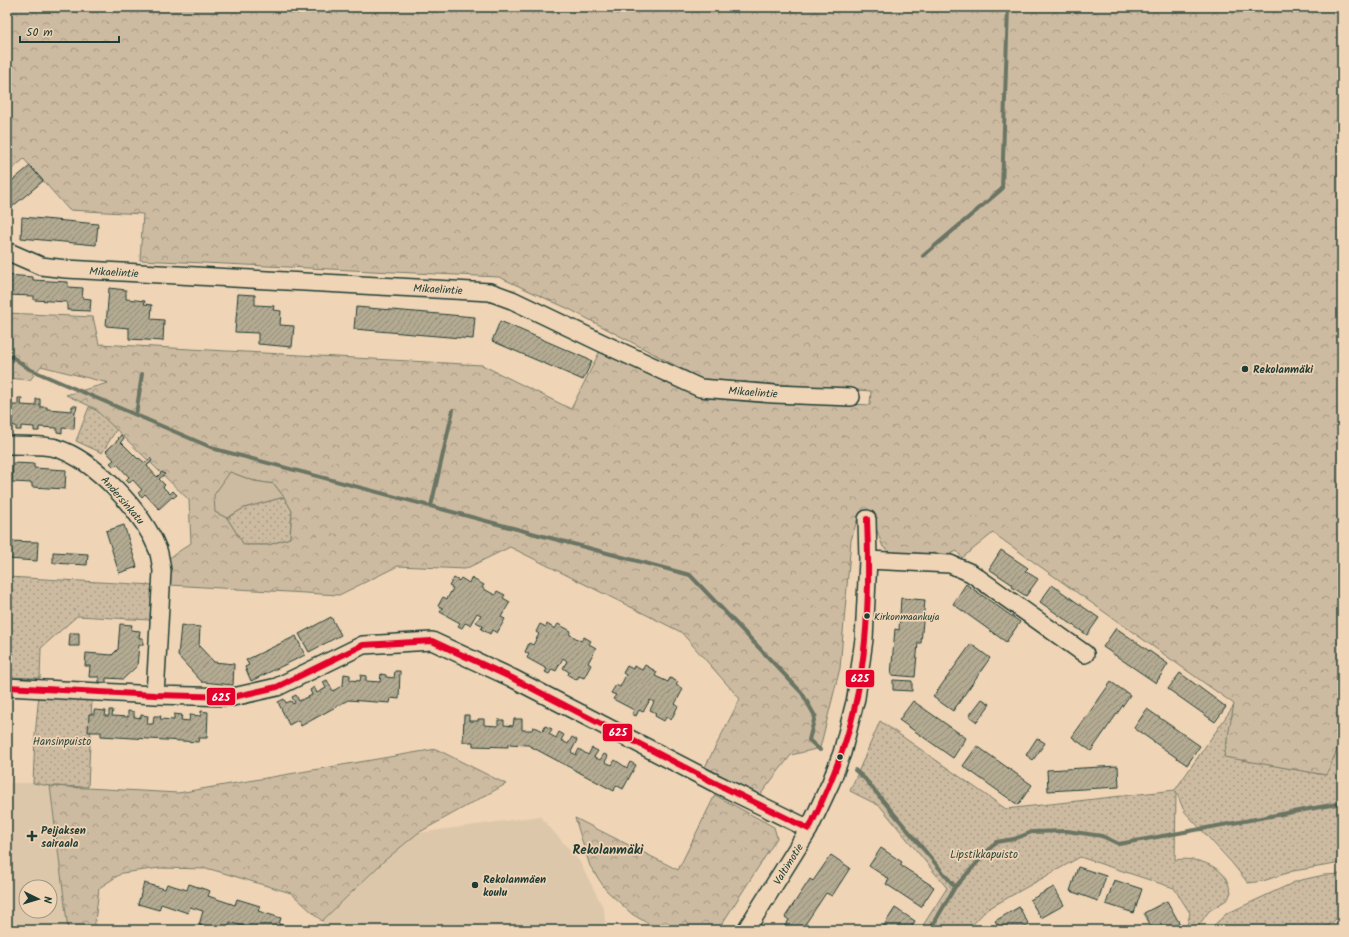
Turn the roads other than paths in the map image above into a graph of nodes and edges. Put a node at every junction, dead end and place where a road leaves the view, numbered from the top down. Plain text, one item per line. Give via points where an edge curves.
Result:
1 (7, 251) edge
2 (851, 397) dead end
3 (7, 445) edge
4 (867, 520) dead end
5 (868, 560) junction
6 (1085, 654) dead end
7 (7, 687) edge
8 (155, 695) junction
9 (809, 829) junction
10 (746, 930) edge

1 - 2 street, Mikaelintie via 41,266 66,270 490,292 700,388
3 - 8 street, Andersinkatu via 55,448 76,456 98,472 145,524 158,551 162,571
4 - 5 street, Valtimotie
5 - 6 street via 950,564 971,573
5 - 9 street, Valtimotie via 864,639 856,698 837,768
7 - 8 street
8 - 9 street via 233,697 277,687 363,646 432,641 512,678
9 - 10 street, Valtimotie

